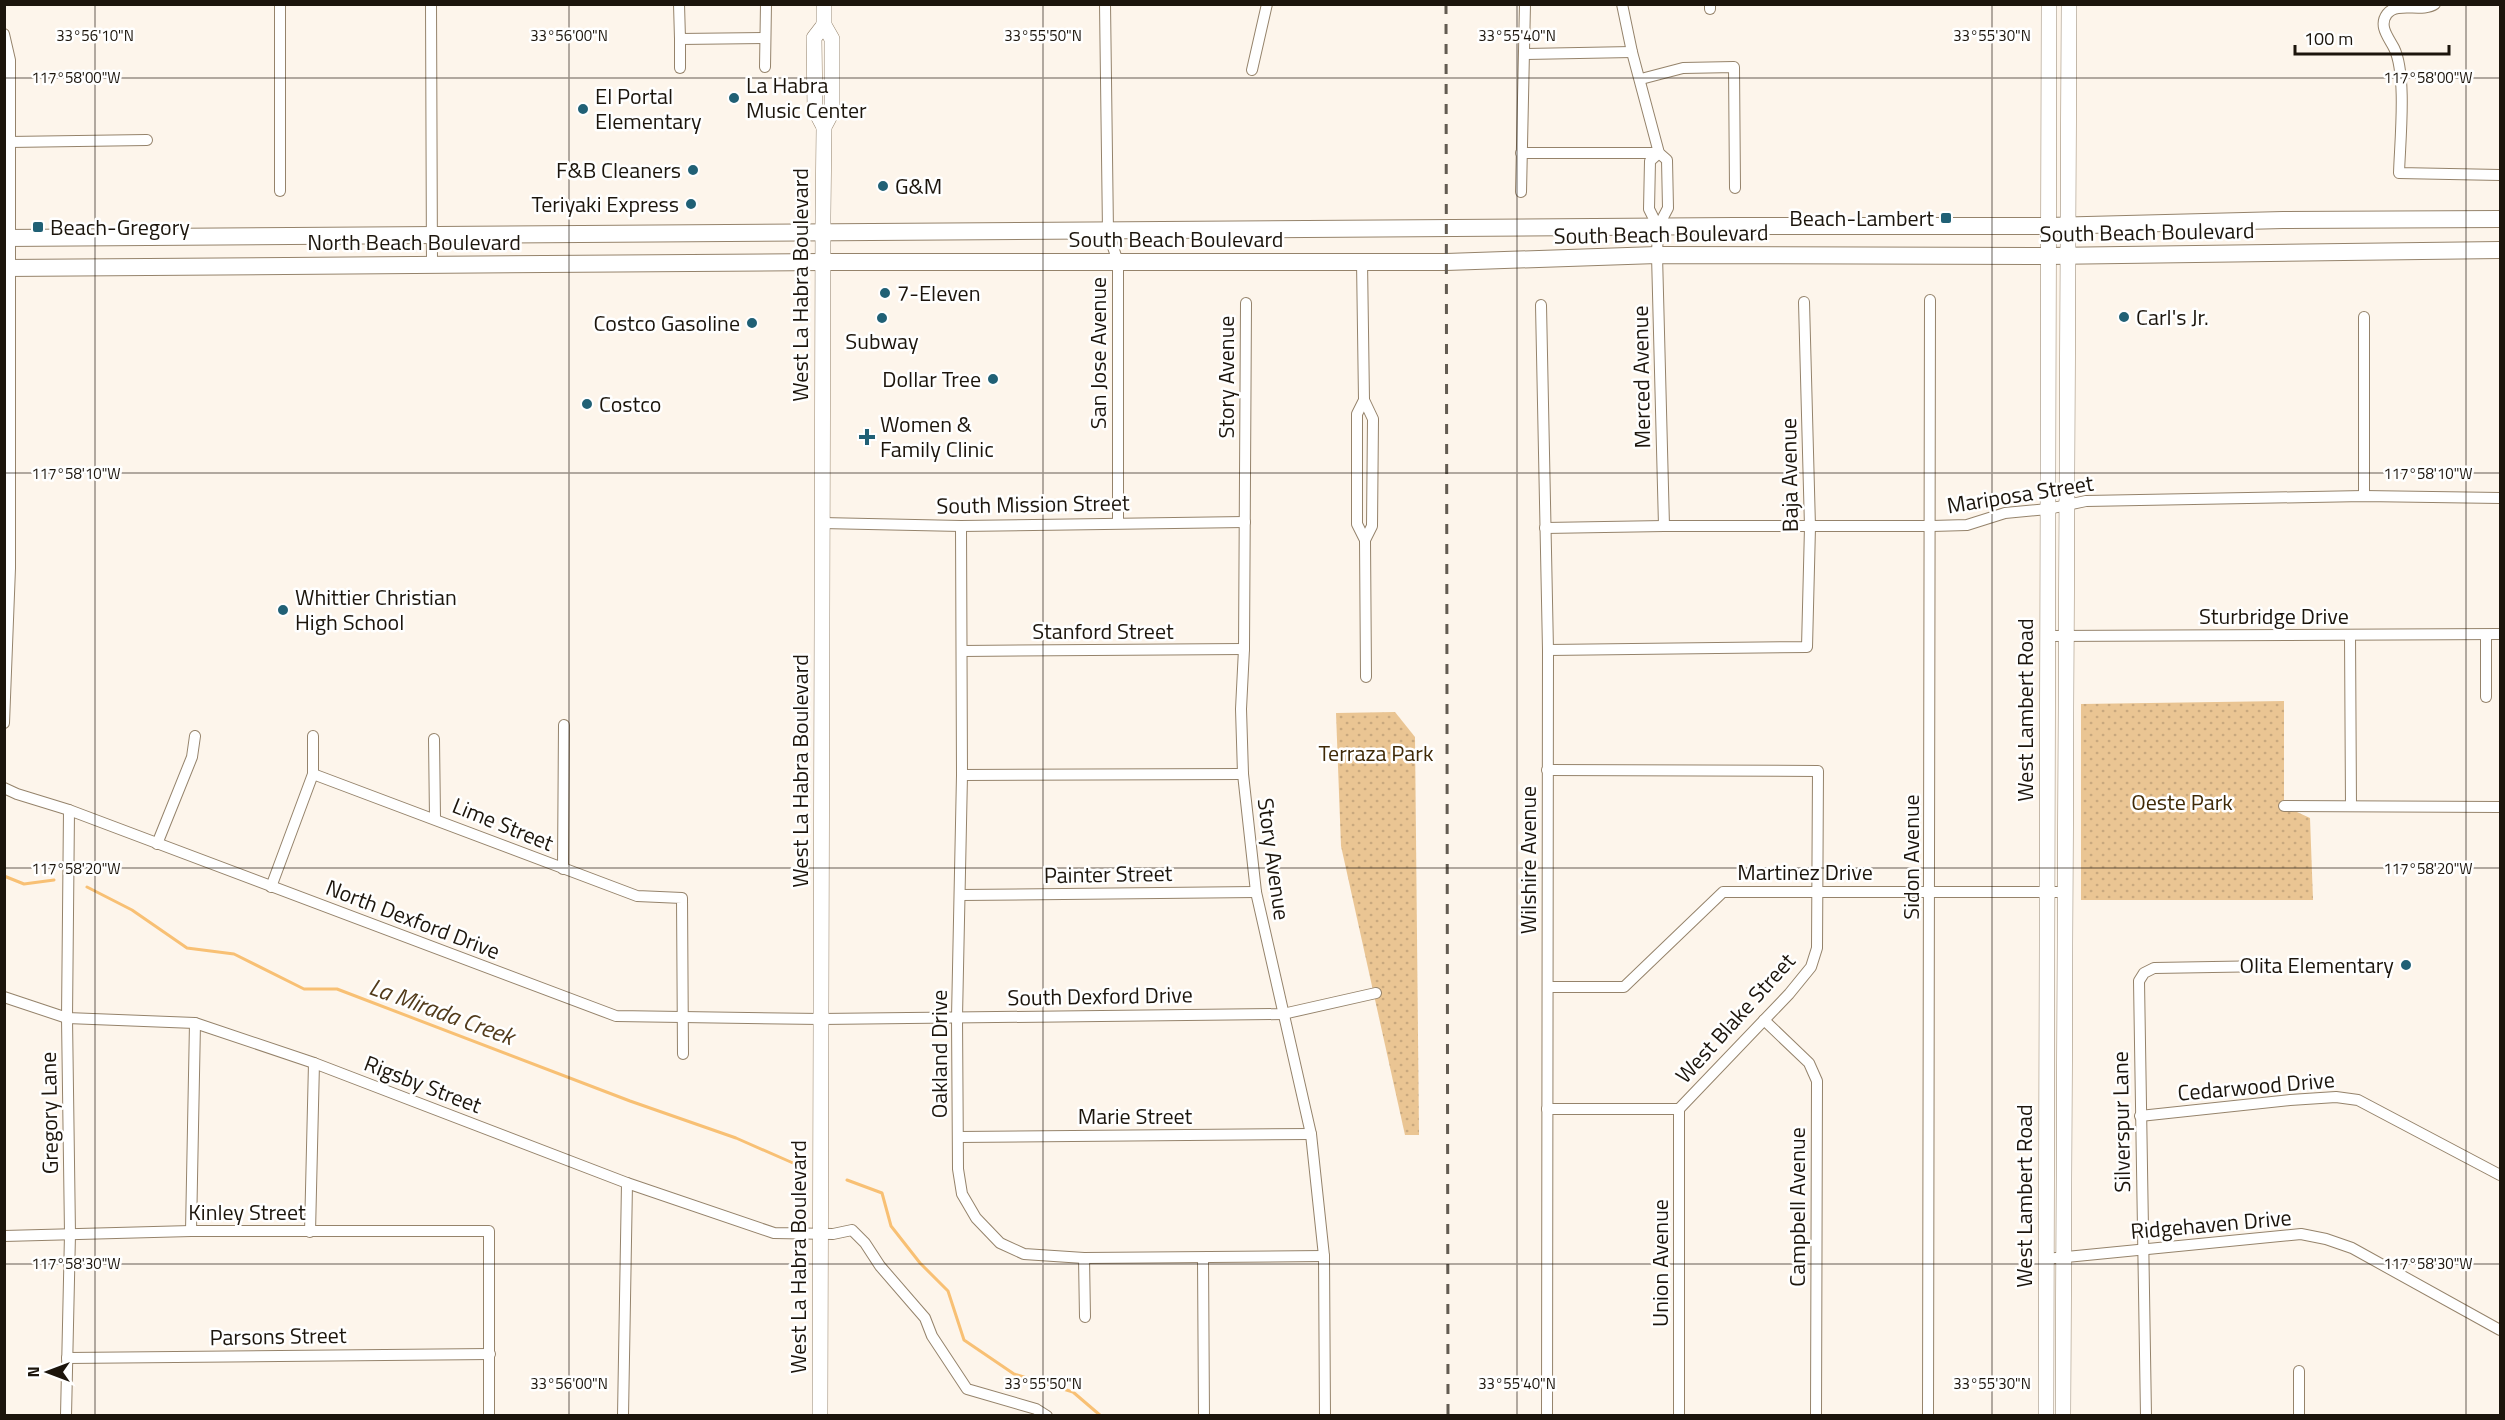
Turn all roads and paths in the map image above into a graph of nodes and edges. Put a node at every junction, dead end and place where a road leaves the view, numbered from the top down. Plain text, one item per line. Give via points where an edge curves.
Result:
1 (280, 4) edge
2 (431, 4) edge
3 (679, 4) edge
4 (766, 4) edge
5 (824, 4) edge
6 (1105, 4) edge
7 (1267, 4) edge
8 (1525, 4) edge
9 (1622, 4) edge
10 (2049, 4) edge
11 (2069, 4) edge
12 (2435, 4) edge
13 (4, 34) edge
14 (765, 38) junction
15 (680, 39) junction
16 (1632, 52) junction
17 (1526, 54) junction
18 (765, 67) dead end
19 (680, 68) dead end
20 (1252, 70) dead end
21 (1641, 79) junction
22 (147, 140) dead end
23 (9, 142) junction
24 (1521, 153) junction
25 (1659, 153) junction
26 (2500, 175) edge
27 (1735, 188) dead end
28 (280, 191) dead end
29 (1521, 192) dead end
30 (2500, 219) edge
31 (2048, 226) junction
32 (2069, 226) junction
33 (1658, 227) junction
34 (1108, 232) junction
35 (823, 233) junction
36 (432, 236) junction
37 (7, 238) edge
38 (2500, 250) edge
39 (1657, 255) junction
40 (2048, 256) junction
41 (2068, 256) junction
42 (1362, 261) junction
43 (823, 262) junction
44 (1118, 262) junction
45 (432, 266) junction
46 (7, 268) edge
47 (1930, 300) dead end
48 (1804, 302) dead end
49 (1246, 303) dead end
50 (1541, 305) dead end
51 (2364, 317) dead end
52 (1364, 400) junction
53 (7, 425) edge
54 (2364, 496) junction
55 (2500, 498) edge
56 (2067, 505) junction
57 (2048, 509) junction
58 (1118, 522) junction
59 (1245, 522) junction
60 (822, 524) junction
61 (961, 526) junction
62 (1664, 526) junction
63 (1932, 526) junction
64 (1810, 527) junction
65 (1545, 528) junction
66 (1365, 540) junction
67 (7, 568) edge
68 (2500, 634) edge
69 (2350, 635) junction
70 (2486, 635) junction
71 (2048, 636) junction
72 (2067, 636) junction
73 (1244, 649) junction
74 (1548, 650) junction
75 (962, 651) junction
76 (1366, 677) dead end
77 (2486, 697) dead end
78 (4, 723) edge
79 (564, 725) dead end
80 (195, 736) dead end
81 (314, 736) dead end
82 (434, 739) dead end
83 (1547, 770) junction
84 (313, 774) junction
85 (1243, 774) junction
86 (962, 775) junction
87 (4, 788) edge
88 (2284, 806) dead end
89 (2351, 806) junction
90 (2500, 807) edge
91 (69, 810) junction
92 (435, 818) junction
93 (158, 844) junction
94 (563, 869) junction
95 (271, 887) junction
96 (1817, 891) junction
97 (1256, 892) junction
98 (1931, 892) junction
99 (2047, 892) junction
100 (2065, 892) junction
101 (961, 895) junction
102 (2272, 966) dead end
103 (1548, 987) junction
104 (1376, 993) dead end
105 (4, 997) edge
106 (1283, 1014) junction
107 (957, 1017) junction
108 (67, 1018) junction
109 (683, 1018) junction
110 (821, 1019) junction
111 (1764, 1020) junction
112 (195, 1023) junction
113 (682, 1054) dead end
114 (314, 1063) junction
115 (1547, 1110) junction
116 (1679, 1110) junction
117 (2140, 1116) junction
118 (1311, 1134) junction
119 (959, 1137) junction
120 (2500, 1175) edge
121 (627, 1183) junction
122 (191, 1231) junction
123 (310, 1232) junction
124 (70, 1234) junction
125 (821, 1234) junction
126 (4, 1236) edge
127 (2142, 1250) junction
128 (1324, 1256) junction
129 (2064, 1257) junction
130 (1084, 1258) junction
131 (1203, 1258) junction
132 (2046, 1259) junction
133 (1085, 1317) dead end
134 (2500, 1330) edge
135 (490, 1354) junction
136 (67, 1358) junction
137 (2299, 1371) dead end
138 (66, 1416) edge
139 (489, 1416) edge
140 (623, 1416) edge
141 (820, 1416) edge
142 (1047, 1416) edge
143 (1204, 1416) edge
144 (1324, 1416) edge
145 (1547, 1416) edge
146 (1679, 1416) edge
147 (1816, 1416) edge
148 (1929, 1416) edge
149 (2046, 1416) edge
150 (2063, 1416) edge
151 (2146, 1416) edge
152 (2299, 1416) edge

1 - 28 street
2 - 36 street
3 - 15 street
4 - 14 street
5 - 35 main road, West La Habra Boulevard via 824,24 814,38 815,110 824,127
6 - 34 street, San Jose Avenue
7 - 20 street
8 - 17 street
9 - 16 street, Merced Avenue
10 - 31 main road, West Lambert Road
11 - 32 main road, West Lambert Road
12 - 26 street via 2397,9 2388,12 2384,20 2384,30 2401,65 2399,173
13 - 23 street via 10,60
14 - 15 street
14 - 18 street
15 - 19 street
16 - 17 street
16 - 21 street, Merced Avenue
17 - 24 street
21 - 25 street, Merced Avenue
21 - 27 street via 1683,68 1734,67
22 - 23 street
23 - 37 street
24 - 25 street
24 - 29 street
25 - 33 street, Merced Avenue via 1667,160 1668,208
25 - 33 street, Merced Avenue via 1650,161 1649,209
30 - 32 main road, South Beach Boulevard
31 - 32 main road, South Beach Boulevard
31 - 33 main road, South Beach Boulevard
31 - 40 main road, West Lambert Road
32 - 41 main road, West Lambert Road
33 - 34 main road, South Beach Boulevard
33 - 39 street, Merced Avenue
34 - 35 main road, South Beach Boulevard
34 - 44 street, San Jose Avenue
35 - 36 main road, North Beach Boulevard
35 - 43 main road, West La Habra Boulevard
36 - 37 main road, North Beach Boulevard
36 - 45 street
37 - 46 street
38 - 41 main road, South Beach Boulevard
39 - 40 main road, South Beach Boulevard
39 - 42 main road, South Beach Boulevard
39 - 62 street, Merced Avenue
40 - 41 main road, South Beach Boulevard
40 - 57 main road, West Lambert Road
41 - 56 main road, West Lambert Road
42 - 44 main road, South Beach Boulevard
42 - 52 street
43 - 44 main road, South Beach Boulevard
43 - 45 main road, North Beach Boulevard
43 - 60 main road, West La Habra Boulevard
44 - 58 street, San Jose Avenue
45 - 46 main road, North Beach Boulevard
46 - 53 street
47 - 63 street, Sidon Avenue
48 - 64 street, Baja Avenue
49 - 59 street, Story Avenue
50 - 65 street, Wilshire Avenue
51 - 54 street
52 - 66 street via 1357,414 1357,524
52 - 66 street via 1373,419 1372,526
53 - 67 street
54 - 55 street, Mariposa Street
54 - 56 street, Mariposa Street via 2086,501
56 - 57 street, Mariposa Street
56 - 72 main road, West Lambert Road
57 - 63 street, Mariposa Street via 2005,513 1967,525
57 - 71 main road, West Lambert Road
58 - 59 street, South Mission Street
58 - 61 street, South Mission Street
59 - 73 street, Story Avenue
60 - 61 street, South Mission Street
60 - 110 main road, West La Habra Boulevard
61 - 75 street, Oakland Drive
62 - 64 street, Mariposa Street
62 - 65 street, Mariposa Street
63 - 64 street, Mariposa Street
63 - 98 street, Sidon Avenue
64 - 74 street, Baja Avenue via 1808,647
65 - 74 street, Wilshire Avenue
66 - 76 street
67 - 78 street
68 - 70 street, Sturbridge Drive
69 - 70 street, Sturbridge Drive
69 - 72 street, Sturbridge Drive
69 - 89 street
70 - 77 street
71 - 72 street, Sturbridge Drive
71 - 99 main road, West Lambert Road
72 - 100 main road, West Lambert Road
73 - 75 street, Stanford Street
73 - 85 street, Story Avenue
74 - 83 street, Wilshire Avenue
75 - 86 street, Oakland Drive
79 - 94 street
80 - 93 street via 192,758
81 - 84 street
82 - 92 street
83 - 96 street, West Blake Street via 1818,771
83 - 103 street, Wilshire Avenue
84 - 92 street, Lime Street
84 - 95 street
85 - 86 street
85 - 97 street, Story Avenue
86 - 101 street, Oakland Drive
87 - 91 street, North Dexford Drive
88 - 89 street
89 - 90 street
91 - 93 street, North Dexford Drive
91 - 108 street, Gregory Lane
92 - 94 street, Lime Street
93 - 95 street, North Dexford Drive
94 - 109 street, Lime Street via 638,896 682,898
95 - 109 street, North Dexford Drive via 616,1016
96 - 98 street, Martinez Drive
96 - 103 street, Martinez Drive via 1724,892 1624,987
96 - 111 street, West Blake Street via 1817,948 1811,967
97 - 101 street, Painter Street
97 - 106 street, Story Avenue
98 - 99 street, Martinez Drive
98 - 148 street, Sidon Avenue
99 - 100 street, Martinez Drive
99 - 132 main road, West Lambert Road
100 - 129 main road, West Lambert Road
101 - 107 street, Oakland Drive
102 - 117 street, Silverspur Lane via 2154,968 2144,973 2139,981
103 - 115 street, Wilshire Avenue
104 - 106 street, South Dexford Drive
105 - 108 street, Rigsby Street
106 - 107 street, South Dexford Drive
106 - 118 street, Story Avenue
107 - 110 street, South Dexford Drive
107 - 119 street, Oakland Drive
108 - 112 street, Rigsby Street
108 - 124 street, Gregory Lane
109 - 110 street, North Dexford Drive
109 - 113 street
110 - 125 main road, West La Habra Boulevard
111 - 116 street, West Blake Street
111 - 147 street, Campbell Avenue via 1809,1063 1817,1081
112 - 114 street, Rigsby Street
112 - 122 street
114 - 121 street, Rigsby Street
114 - 123 street
115 - 116 street
115 - 145 street, Wilshire Avenue
116 - 146 street, Union Avenue
117 - 120 street, Cedarwood Drive via 2290,1100 2358,1100
117 - 127 street, Silverspur Lane
118 - 119 street, Marie Street
118 - 128 street, Story Avenue
119 - 130 street, Oakland Drive via 962,1194 976,1218 1000,1243 1024,1254
121 - 125 street, Rigsby Street via 774,1233
121 - 140 street
122 - 123 street, Kinley Street
122 - 124 street, Kinley Street
123 - 135 street, Kinley Street via 489,1231
124 - 126 street, Kinley Street
124 - 136 street, Gregory Lane
125 - 141 main road, West La Habra Boulevard
125 - 142 street, Rigsby Street via 849,1229 865,1243 924,1318 967,1389 1036,1409
127 - 129 street, Ridgehaven Drive
127 - 134 street, Ridgehaven Drive via 2301,1234 2326,1239 2352,1248
127 - 151 street, Silverspur Lane
128 - 131 street, Oakland Drive
128 - 144 street, Story Avenue
129 - 132 street, Ridgehaven Drive
129 - 150 main road, West Lambert Road
130 - 131 street, Oakland Drive
130 - 133 street
131 - 143 street
132 - 149 main road, West Lambert Road
135 - 136 street, Parsons Street
135 - 139 street
136 - 138 street, Gregory Lane
137 - 152 street

